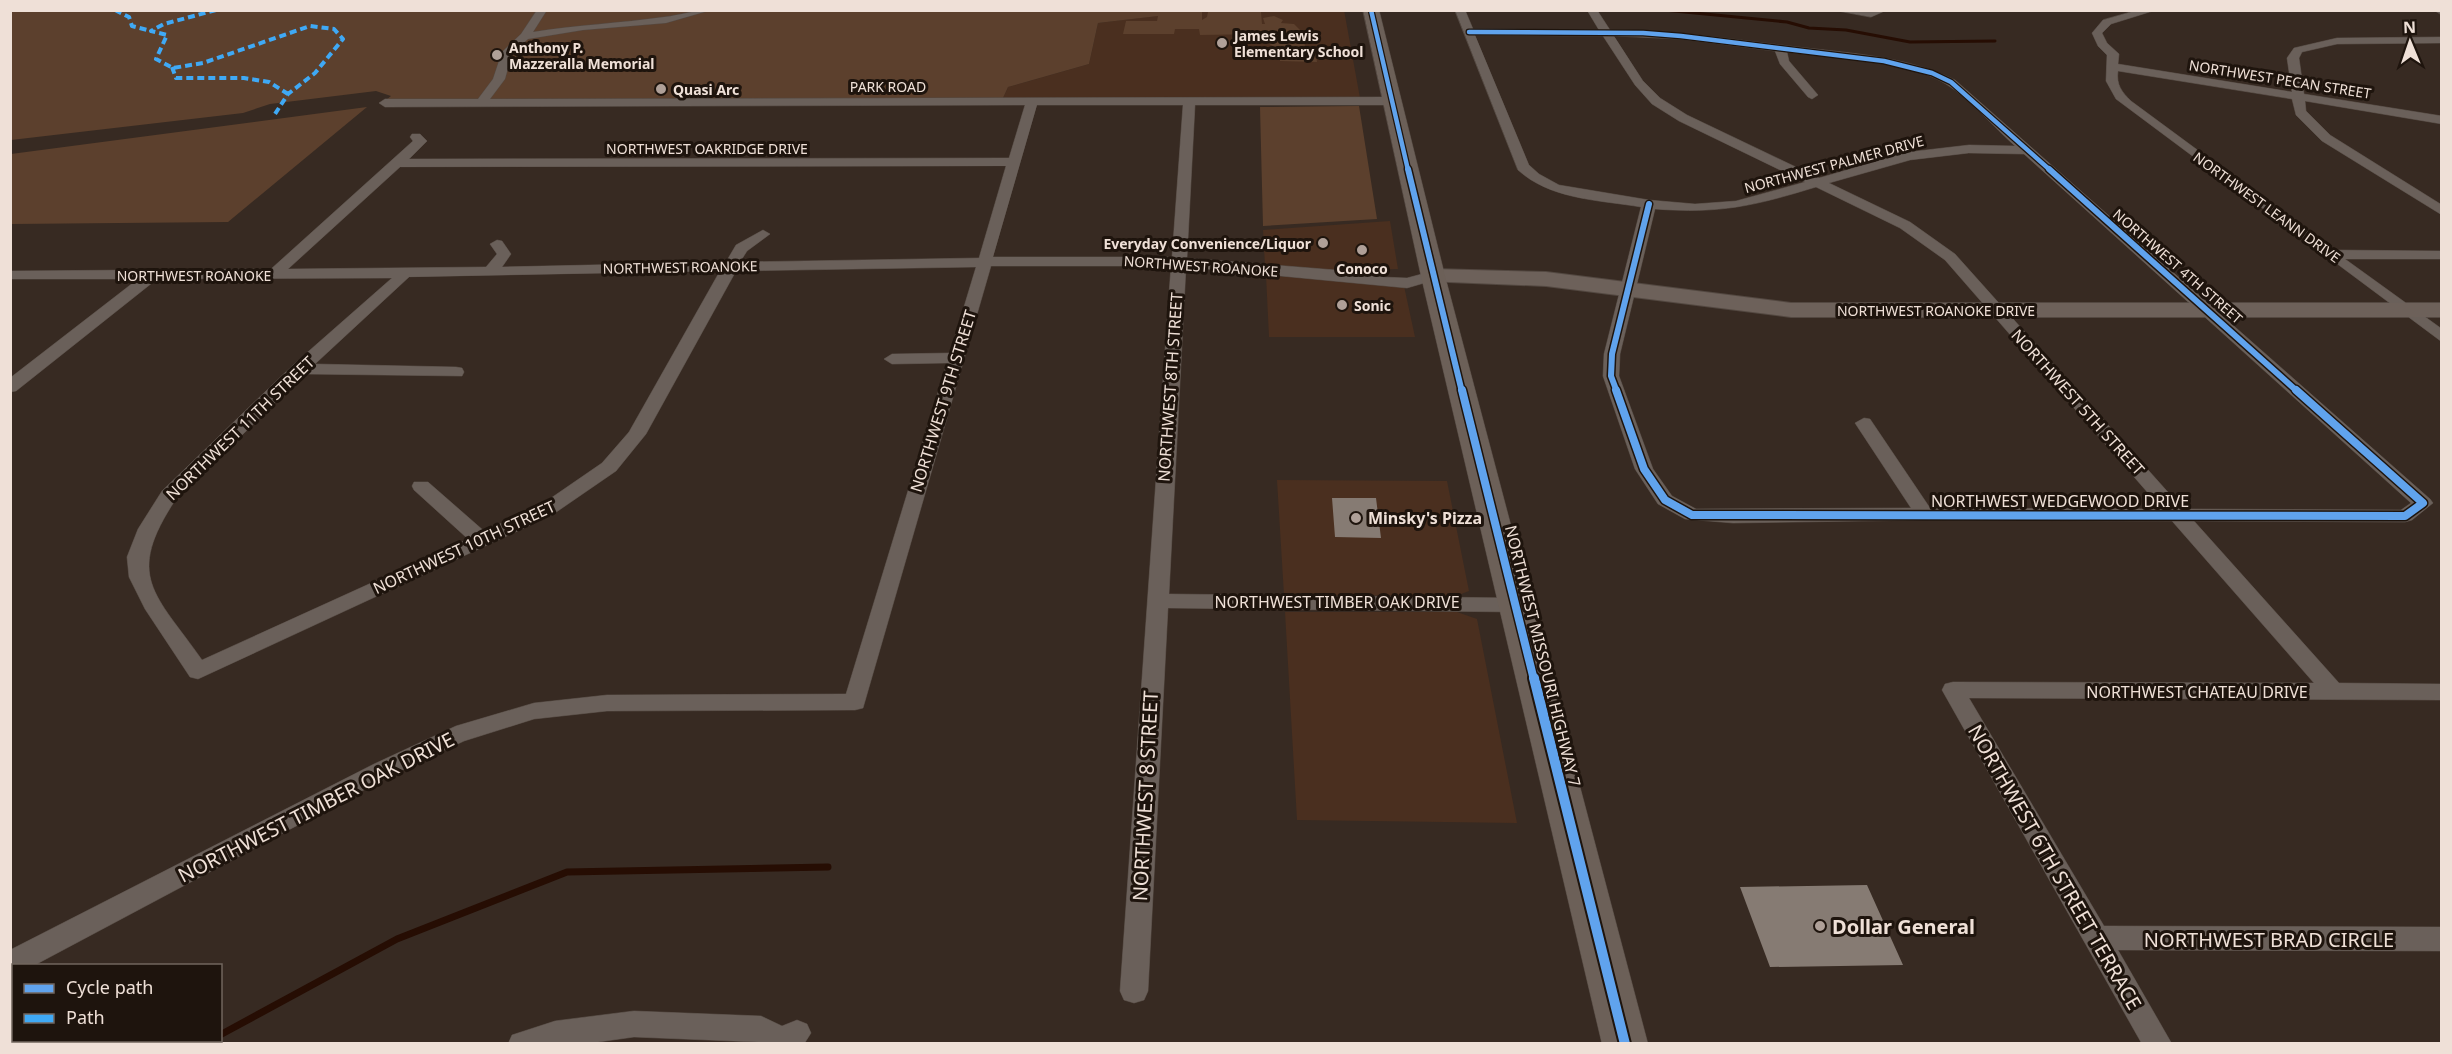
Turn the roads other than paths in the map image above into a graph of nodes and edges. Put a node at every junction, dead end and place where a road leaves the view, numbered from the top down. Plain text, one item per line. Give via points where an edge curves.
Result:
1 (542, 10) edge
2 (716, 10) edge
3 (1371, 10) edge
4 (1460, 10) edge
5 (1592, 10) edge
6 (1838, 10) edge
7 (2151, 10) edge
8 (1880, 11) edge
9 (703, 12) edge
10 (1469, 32) junction
11 (1605, 32) junction
12 (525, 36) junction
13 (2442, 40) edge
14 (1780, 48) junction
15 (2113, 67) junction
16 (1812, 95) dead end
17 (2298, 97) junction
18 (1189, 100) junction
19 (1032, 101) junction
20 (1392, 101) junction
21 (385, 103) dead end
22 (480, 103) junction
23 (2442, 120) edge
24 (416, 137) dead end
25 (2026, 150) junction
26 (1015, 162) junction
27 (646, 163) junction
28 (399, 164) junction
29 (634, 179) dead end
30 (1818, 183) junction
31 (1649, 204) junction
32 (2442, 211) edge
33 (763, 234) dead end
34 (497, 244) dead end
35 (2332, 254) junction
36 (2442, 255) edge
37 (1178, 261) junction
38 (986, 262) junction
39 (730, 266) junction
40 (491, 270) junction
41 (405, 273) junction
42 (10, 275) edge
43 (152, 275) junction
44 (273, 275) junction
45 (1433, 276) junction
46 (1630, 288) junction
47 (1996, 309) junction
48 (2206, 309) junction
49 (2406, 310) junction
50 (2442, 310) edge
51 (2442, 337) edge
52 (955, 358) junction
53 (892, 359) dead end
54 (299, 369) junction
55 (456, 372) dead end
56 (10, 387) edge
57 (1864, 423) dead end
58 (421, 486) dead end
59 (2423, 503) joint
60 (1924, 514) junction
61 (2178, 515) junction
62 (482, 540) junction
63 (1157, 601) junction
64 (1517, 605) junction
65 (198, 671) joint
66 (1953, 690) joint
67 (2334, 692) junction
68 (2442, 692) edge
69 (855, 702) joint
70 (2096, 938) junction
71 (2442, 939) edge
72 (10, 964) edge
73 (1134, 991) dead end
74 (787, 1039) edge
75 (522, 1044) edge
76 (1625, 1044) edge
77 (2158, 1044) edge

1 - 12 street
2 - 9 street
3 - 20 main road, NORTHWEST MISSOURI HIGHWAY 7
4 - 10 street, NORTHWEST PALMER DRIVE
5 - 11 street, NORTHWEST 5TH STREET
6 - 8 street
7 - 15 street, NORTHWEST LEANN DRIVE via 2107,22 2097,33 2113,54
9 - 12 street
10 - 11 street, NORTHWEST 4TH STREET
10 - 31 street, NORTHWEST PALMER DRIVE via 1523,167 1555,188
11 - 14 street, NORTHWEST 4TH STREET
11 - 30 street, NORTHWEST 5TH STREET via 1656,101
12 - 22 street via 507,52 499,79
13 - 17 street via 2337,41 2298,50 2292,58
14 - 16 street via 1784,62
14 - 25 street, NORTHWEST 4TH STREET via 1906,65 1951,82
15 - 17 street, NORTHWEST PECAN STREET
15 - 35 street, NORTHWEST LEANN DRIVE via 2110,80 2127,104
17 - 23 street, NORTHWEST PECAN STREET
17 - 32 street via 2300,112 2326,138
18 - 19 street, PARK ROAD
18 - 20 street, PARK ROAD
18 - 37 street, NORTHWEST 8TH STREET
19 - 22 street, PARK ROAD
19 - 26 street, NORTHWEST 9TH STREET
20 - 45 main road, NORTHWEST MISSOURI HIGHWAY 7
21 - 22 street, PARK ROAD
24 - 28 street via 422,141
25 - 30 street, NORTHWEST PALMER DRIVE via 1909,156
25 - 48 street, NORTHWEST 4TH STREET
26 - 27 street, NORTHWEST OAKRIDGE DRIVE
26 - 38 street, NORTHWEST 9TH STREET
27 - 28 street, NORTHWEST OAKRIDGE DRIVE
27 - 29 street
28 - 44 street
30 - 31 street, NORTHWEST PALMER DRIVE via 1736,206
30 - 47 street, NORTHWEST 5TH STREET via 1905,225 1927,240 1950,257
31 - 46 street
33 - 39 street, NORTHWEST 10TH STREET via 741,248
34 - 40 street via 504,254
35 - 36 street
35 - 49 street, NORTHWEST LEANN DRIVE
37 - 38 street, NORTHWEST ROANOKE
37 - 45 street, NORTHWEST ROANOKE via 1382,282 1407,283
37 - 63 street, NORTHWEST 8TH STREET
38 - 39 street, NORTHWEST ROANOKE
38 - 52 street, NORTHWEST 9TH STREET
39 - 40 street, NORTHWEST ROANOKE
39 - 62 street, NORTHWEST 10TH STREET via 626,450 569,496
40 - 41 street, NORTHWEST ROANOKE
41 - 44 street, NORTHWEST ROANOKE
41 - 54 street, NORTHWEST 11TH STREET
42 - 43 street, NORTHWEST ROANOKE
43 - 44 street, NORTHWEST ROANOKE
43 - 56 street
45 - 46 street, NORTHWEST ROANOKE DRIVE via 1546,279
45 - 64 main road, NORTHWEST MISSOURI HIGHWAY 7
46 - 47 street, NORTHWEST ROANOKE DRIVE via 1791,310
46 - 60 street, NORTHWEST WEDGEWOOD DRIVE via 1612,354 1611,376 1644,469 1665,500 1692,514 1732,517
47 - 48 street, NORTHWEST ROANOKE DRIVE
47 - 61 street, NORTHWEST 5TH STREET
48 - 49 street, NORTHWEST ROANOKE DRIVE
48 - 59 street, NORTHWEST 4TH STREET
49 - 50 street, NORTHWEST ROANOKE DRIVE
49 - 51 street, NORTHWEST LEANN DRIVE
52 - 53 street
52 - 69 street, NORTHWEST 9TH STREET
54 - 55 street
54 - 65 street, NORTHWEST 11TH STREET via 169,495 150,522 140,546 137,567 142,587
57 - 60 street
58 - 62 street
59 - 61 street, NORTHWEST WEDGEWOOD DRIVE via 2405,516
60 - 61 street, NORTHWEST WEDGEWOOD DRIVE
61 - 67 street, NORTHWEST 5TH STREET
62 - 65 street, NORTHWEST 10TH STREET
63 - 64 street, NORTHWEST TIMBER OAK DRIVE
63 - 73 street, NORTHWEST 8 STREET
64 - 76 main road, NORTHWEST MISSOURI HIGHWAY 7
66 - 67 street, NORTHWEST CHATEAU DRIVE
66 - 70 street, NORTHWEST 6TH STREET TERRACE
67 - 68 street, NORTHWEST CHATEAU DRIVE
69 - 72 street, NORTHWEST TIMBER OAK DRIVE via 607,703 534,711 456,735
70 - 71 street, NORTHWEST BRAD CIRCLE
70 - 77 street, NORTHWEST 6TH STREET TERRACE
74 - 75 street via 761,1029 634,1024 555,1034

